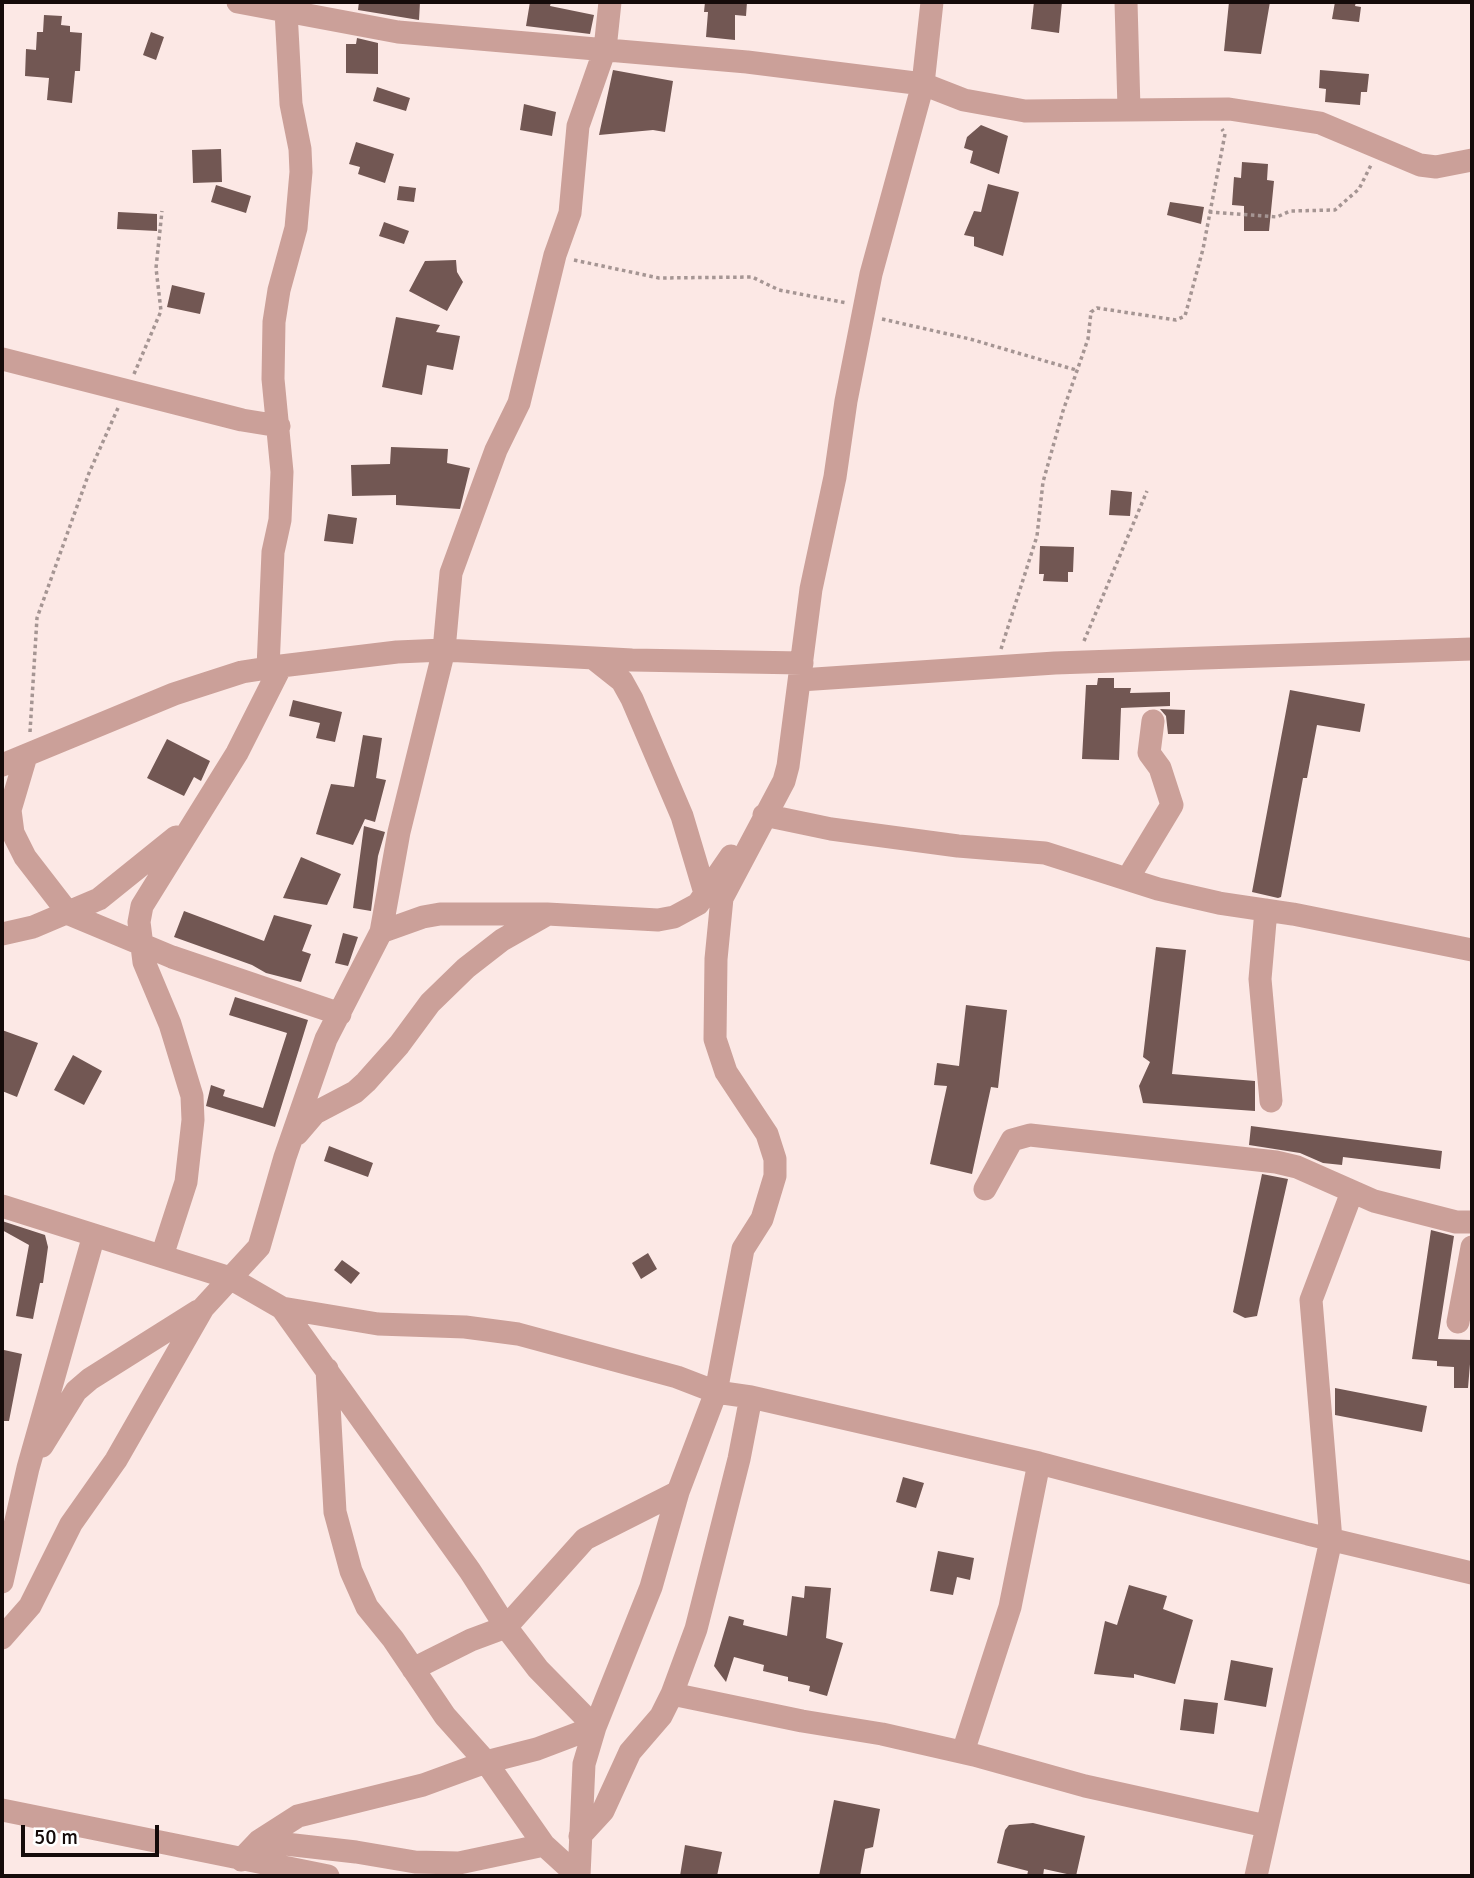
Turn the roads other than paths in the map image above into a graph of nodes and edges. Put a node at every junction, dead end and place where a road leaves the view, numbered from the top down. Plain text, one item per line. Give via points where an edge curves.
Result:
1 (244, 2) edge
2 (610, 2) edge
3 (932, 2) edge
4 (1126, 2) edge
5 (286, 12) junction
6 (605, 49) junction
7 (923, 84) junction
8 (1129, 109) junction
9 (1472, 160) edge
10 (2, 359) edge
11 (279, 426) junction
12 (1472, 649) edge
13 (444, 650) junction
14 (593, 658) junction
15 (275, 667) junction
16 (801, 671) junction
17 (1153, 721) dead end
18 (26, 756) junction
19 (2, 765) edge
20 (199, 817) junction
21 (763, 817) junction
22 (1128, 878) junction
23 (705, 893) junction
24 (1266, 910) junction
25 (69, 914) junction
26 (547, 914) junction
27 (381, 932) junction
28 (2, 934) edge
29 (141, 942) junction
30 (1472, 950) edge
31 (340, 1014) junction
32 (1271, 1101) dead end
33 (290, 1142) junction
34 (985, 1189) dead end
35 (1352, 1192) junction
36 (2, 1206) edge
37 (1472, 1222) edge
38 (94, 1235) junction
39 (1472, 1247) edge
40 (162, 1256) junction
41 (230, 1278) junction
42 (203, 1308) junction
43 (282, 1308) junction
44 (1458, 1322) dead end
45 (327, 1369) junction
46 (716, 1392) junction
47 (751, 1397) junction
48 (1039, 1463) junction
49 (28, 1468) junction
50 (678, 1492) junction
51 (1331, 1540) junction
52 (1472, 1573) edge
53 (2, 1582) edge
54 (506, 1628) junction
55 (2, 1638) edge
56 (413, 1669) junction
57 (672, 1694) junction
58 (595, 1727) junction
59 (963, 1752) junction
60 (486, 1762) junction
61 (2, 1810) edge
62 (1266, 1826) junction
63 (580, 1836) junction
64 (259, 1841) junction
65 (544, 1845) junction
66 (241, 1860) junction
67 (328, 1876) edge
68 (578, 1876) edge
69 (1256, 1876) edge

1 - 5 street
2 - 6 street
3 - 7 street
4 - 8 street
5 - 6 street via 398,32
5 - 11 street via 291,104 301,172 296,228 274,321 273,379
6 - 7 street
6 - 13 street via 578,126 570,213 555,255 519,403 496,450 451,573
7 - 8 street via 989,107
7 - 16 street via 864,310 811,589
8 - 9 street via 1229,109 1281,116 1320,123 1427,166
10 - 11 street
11 - 15 street via 280,520 273,552
12 - 16 street
13 - 14 street
13 - 15 street
13 - 27 street via 399,832
14 - 16 street
14 - 23 street via 622,681 632,699 682,816
15 - 18 street via 242,672 174,694
15 - 20 street via 237,754
16 - 21 street via 788,766
17 - 22 street via 1149,754 1160,768 1172,805
18 - 19 street
18 - 25 street via 10,810 13,833 25,857
20 - 25 street via 99,899
20 - 29 street via 150,889 139,922
21 - 22 street via 917,841 1035,852
21 - 23 street
21 - 46 street via 722,898 715,1040 726,1072 767,1134 775,1176 762,1219 743,1250
22 - 24 street via 1219,903
23 - 26 street via 688,911 659,920
24 - 30 street
24 - 32 street via 1260,979
25 - 28 street
25 - 29 street
26 - 27 street via 440,914
26 - 33 street via 466,968 430,1003 366,1082 315,1113
27 - 31 street
29 - 31 street
29 - 40 street via 192,1096 186,1182
31 - 33 street via 326,1039
33 - 41 street via 259,1247
34 - 35 street via 1012,1140 1030,1135 1276,1162
35 - 37 street via 1456,1222
35 - 51 street via 1311,1300
36 - 38 street
38 - 40 street
38 - 49 street
39 - 44 street
40 - 41 street
41 - 42 street
41 - 43 street
42 - 49 street via 76,1391
42 - 55 street via 116,1460 71,1524 30,1606
43 - 45 street
43 - 46 street via 378,1324 518,1334
45 - 54 street
45 - 56 street via 335,1512 351,1571 367,1607
46 - 47 street
46 - 50 street
47 - 48 street
47 - 57 street via 696,1629
48 - 51 street
48 - 59 street via 1010,1607
49 - 53 street
50 - 54 street via 585,1539
50 - 58 street via 651,1587
51 - 52 street
51 - 62 street
54 - 56 street
54 - 58 street via 538,1669
56 - 60 street via 445,1717
57 - 59 street
57 - 63 street via 661,1717 625,1759 603,1811
58 - 60 street
58 - 63 street via 584,1764
59 - 62 street via 1085,1786
60 - 64 street via 423,1785 298,1816
60 - 65 street
61 - 66 street
62 - 69 street
63 - 68 street
64 - 65 street via 426,1863 459,1863
64 - 66 street
65 - 68 street
66 - 67 street

